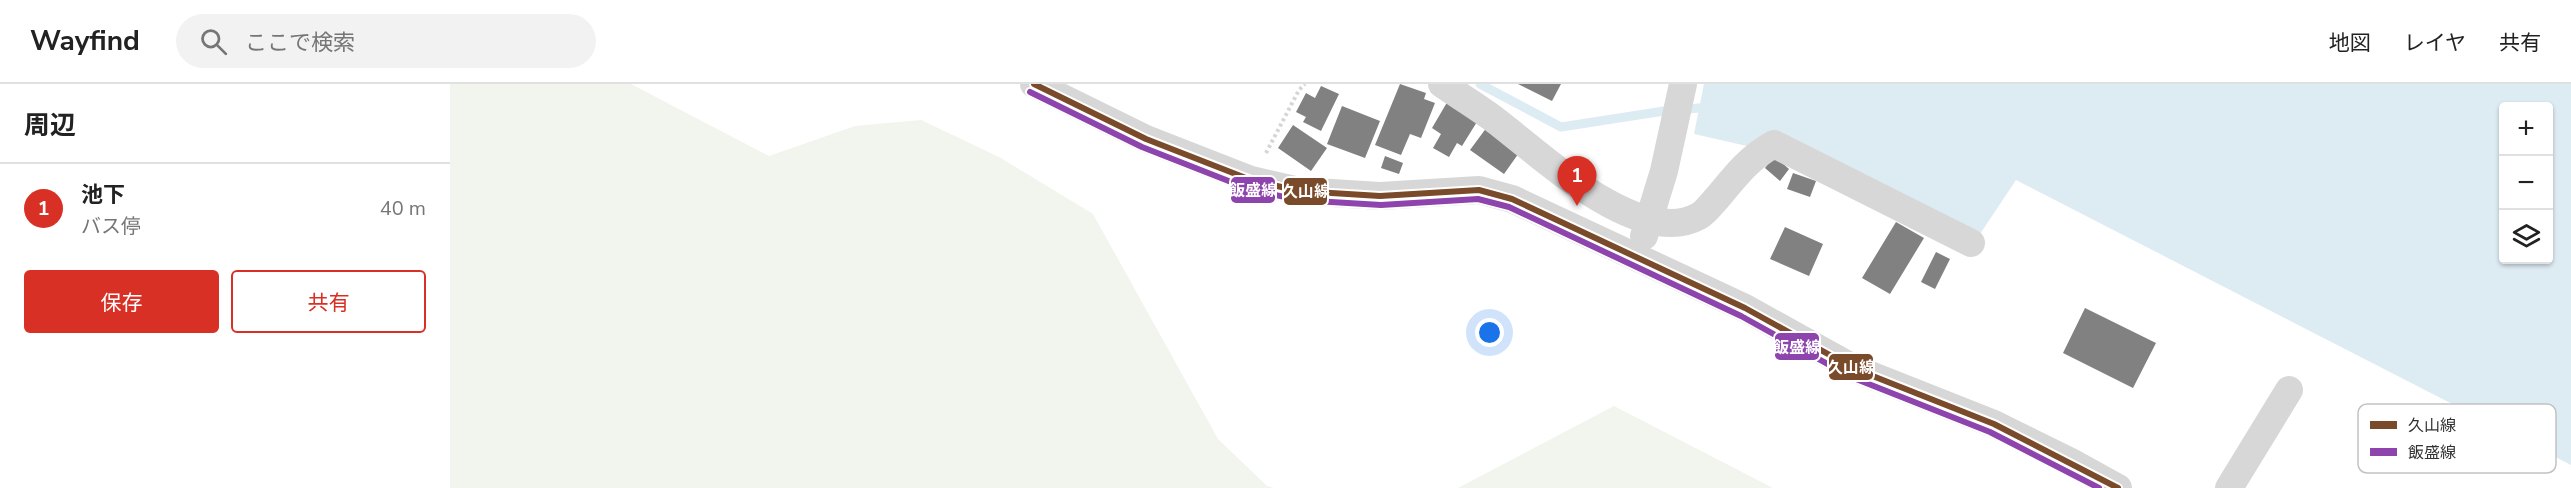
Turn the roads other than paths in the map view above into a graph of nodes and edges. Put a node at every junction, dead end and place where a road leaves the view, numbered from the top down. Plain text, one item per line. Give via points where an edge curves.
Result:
1 (1034, 84) edge
2 (1442, 84) edge
3 (1683, 84) edge
4 (1650, 220) junction
5 (1971, 243) dead end
6 (1636, 256) junction
7 (2289, 390) dead end
8 (2118, 488) edge
9 (2229, 488) edge

1 - 6 street via 1146,139 1251,180 1299,191 1380,196 1479,190 1512,199
2 - 4 street via 1491,116 1563,175 1620,211
3 - 4 street
4 - 5 street via 1680,224 1701,215 1755,155 1774,144
4 - 6 street
6 - 8 street via 1745,308 1855,369 1994,424
7 - 9 street

